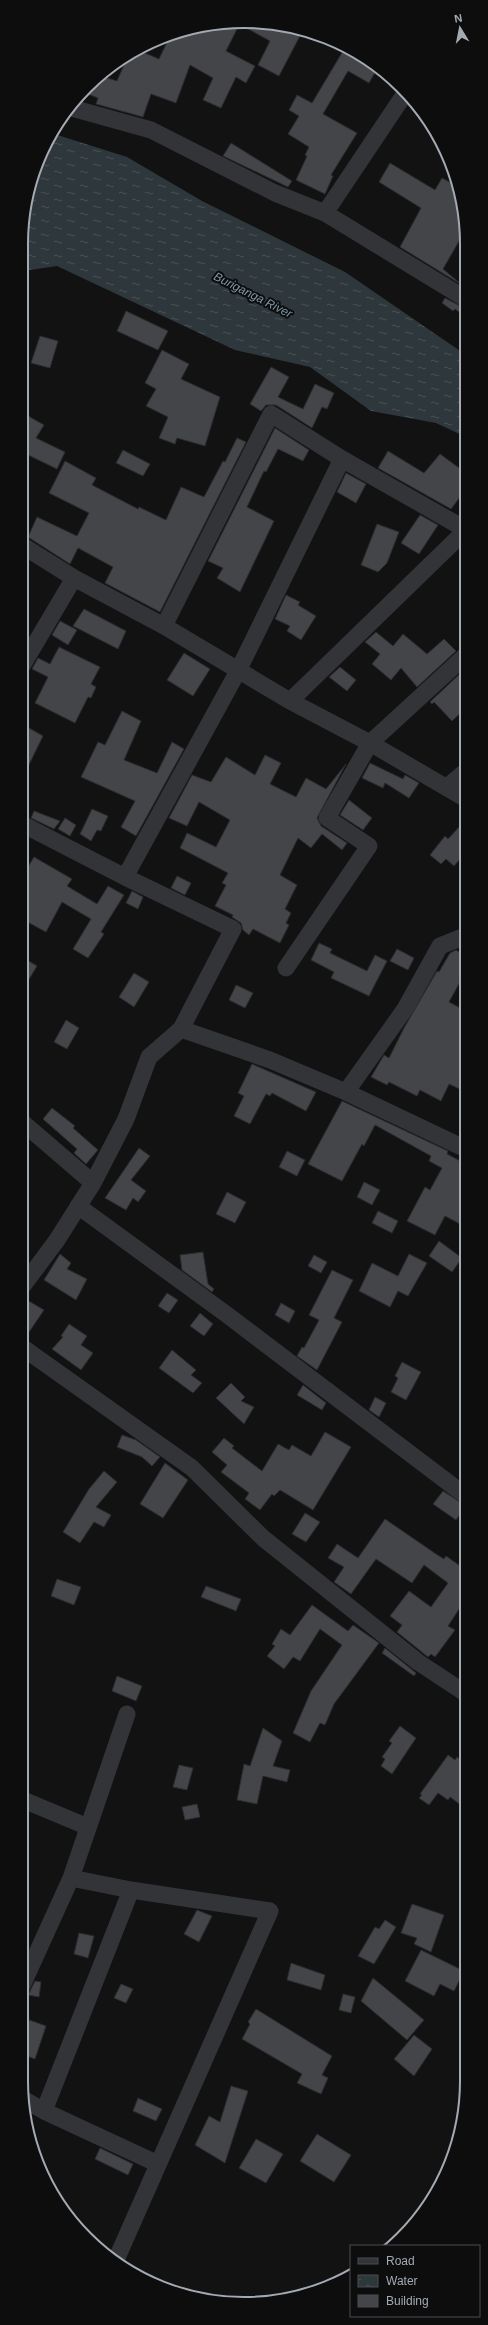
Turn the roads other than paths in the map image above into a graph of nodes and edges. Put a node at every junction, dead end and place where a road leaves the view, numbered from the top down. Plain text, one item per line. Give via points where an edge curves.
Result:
1 (402, 98) edge
2 (76, 109) edge
3 (325, 213) junction
4 (460, 295) edge
5 (342, 459) junction
6 (460, 527) edge
7 (460, 536) edge
8 (28, 550) edge
9 (74, 578) junction
10 (164, 626) junction
11 (28, 656) edge
12 (460, 660) edge
13 (238, 671) junction
14 (290, 701) junction
15 (370, 743) junction
16 (460, 776) edge
17 (447, 788) junction
18 (460, 796) edge
19 (28, 827) edge
20 (125, 877) junction
21 (460, 938) edge
22 (286, 968) dead end
23 (181, 1029) junction
24 (346, 1092) junction
25 (28, 1127) edge
26 (460, 1146) edge
27 (93, 1183) junction
28 (78, 1206) junction
29 (28, 1279) edge
30 (28, 1351) edge
31 (460, 1491) edge
32 (460, 1690) edge
33 (127, 1714) dead end
34 (28, 1802) edge
35 (88, 1827) junction
36 (71, 1878) junction
37 (131, 1890) junction
38 (28, 1973) edge
39 (29, 2102) edge
40 (44, 2111) junction
41 (158, 2164) junction
42 (118, 2256) edge

1 - 3 street
2 - 3 street via 151,130 275,193
3 - 4 street
5 - 6 street
5 - 10 street via 271,414
5 - 13 street
7 - 14 street
8 - 9 street
9 - 10 street
9 - 11 street
10 - 13 street
12 - 15 street
13 - 14 street
13 - 20 street
14 - 15 street
15 - 17 street
15 - 22 street via 327,818 370,846
16 - 17 street
17 - 18 street
19 - 20 street
20 - 23 street via 233,929
21 - 24 street via 440,946 405,1008
23 - 24 street via 270,1060
23 - 27 street via 149,1057 126,1119
24 - 26 street
25 - 27 street
27 - 28 street
28 - 29 street
28 - 31 street via 226,1314
30 - 32 street via 192,1468 263,1538 418,1662
33 - 35 street
34 - 35 street
35 - 36 street
36 - 37 street
36 - 38 street
37 - 40 street
37 - 41 street via 270,1911
39 - 40 street
40 - 41 street
41 - 42 street

